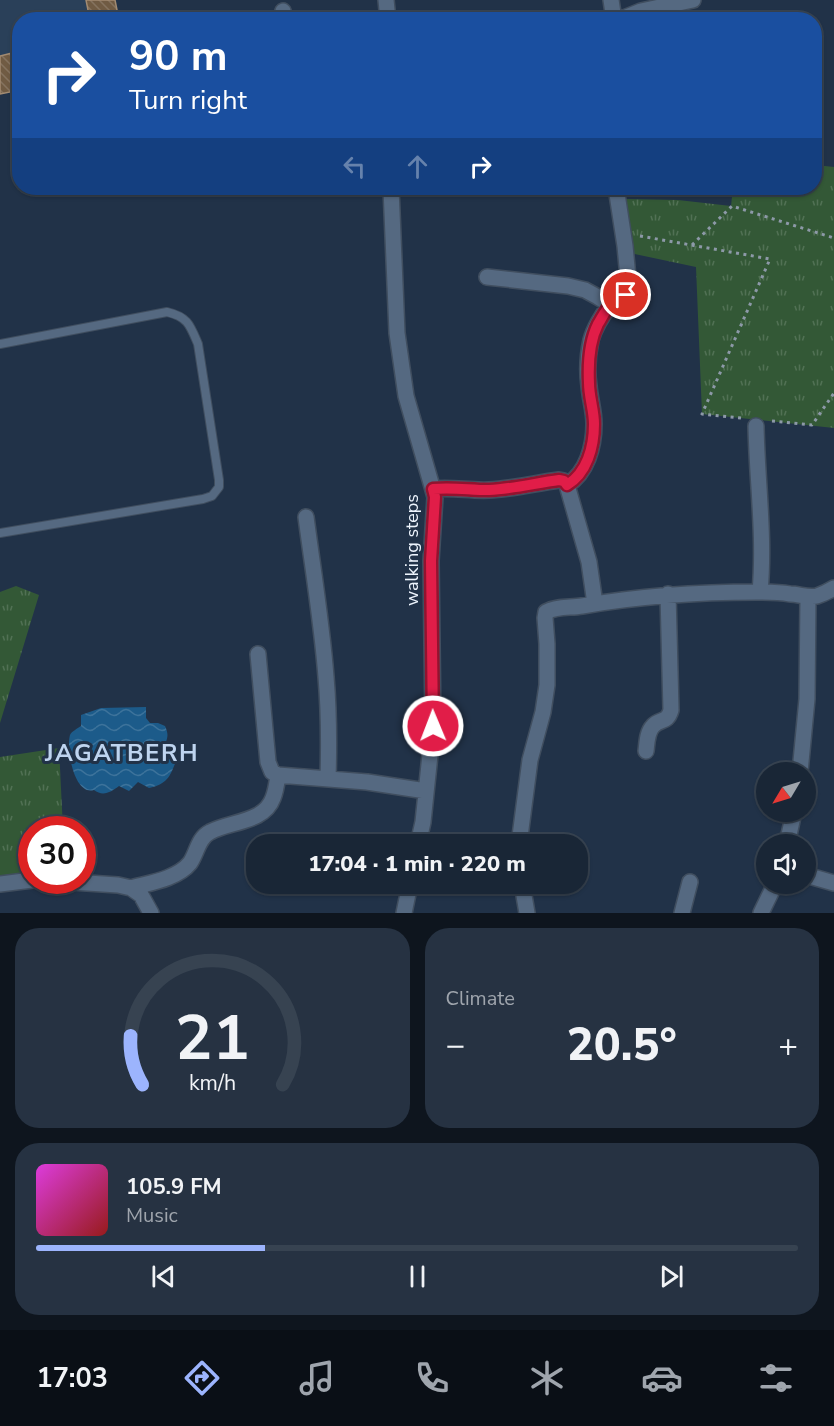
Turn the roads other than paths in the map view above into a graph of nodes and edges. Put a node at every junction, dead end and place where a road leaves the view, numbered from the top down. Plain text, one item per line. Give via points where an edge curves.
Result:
1 (693, 0) edge
2 (639, 12) edge
3 (391, 195) edge
4 (617, 195) edge
5 (487, 277) dead end
6 (610, 305) junction
7 (0, 344) edge
8 (756, 422) road end
9 (567, 485) junction
10 (433, 489) junction
11 (306, 517) dead end
12 (0, 532) edge
13 (834, 588) edge
14 (760, 592) junction
15 (668, 594) junction
16 (808, 597) junction
17 (595, 604) junction
18 (258, 654) dead end
19 (646, 751) dead end
20 (801, 762) edge
21 (278, 775) junction
22 (328, 779) junction
23 (426, 791) junction
24 (420, 834) edge
25 (520, 834) edge
26 (816, 878) edge
27 (18, 882) edge
28 (690, 882) dead end
29 (834, 883) edge
30 (0, 884) edge
31 (96, 884) edge
32 (131, 888) junction
33 (408, 894) edge
34 (524, 894) edge
35 (770, 894) edge
36 (151, 913) edge
37 (404, 913) edge
38 (527, 913) edge
39 (682, 913) edge
40 (761, 913) edge

1 - 2 street
3 - 10 street, walking steps via 397,333 406,396
4 - 6 street via 629,288 626,295
5 - 6 street via 568,286 585,290
6 - 9 street via 591,339 589,385 594,424 589,456 580,474
7 - 12 lane via 167,312 180,315 198,344 219,480 219,488 203,500
8 - 14 street
9 - 10 street via 559,480 504,489
9 - 17 street via 590,562
10 - 23 street, walking steps via 433,726
11 - 22 street via 326,678
13 - 16 street
14 - 15 street
14 - 16 street
15 - 17 street
15 - 19 street via 671,710 666,719 651,728
16 - 20 street via 807,699
17 - 25 street via 546,612 547,685 530,760
18 - 21 street via 268,762
21 - 22 street
21 - 32 street via 273,799 266,809 253,818 209,832 181,871
22 - 23 street
23 - 24 street, walking steps
26 - 29 street
27 - 30 street
28 - 39 street
31 - 32 street
32 - 36 street via 141,895
33 - 37 street
34 - 38 street
35 - 40 street

